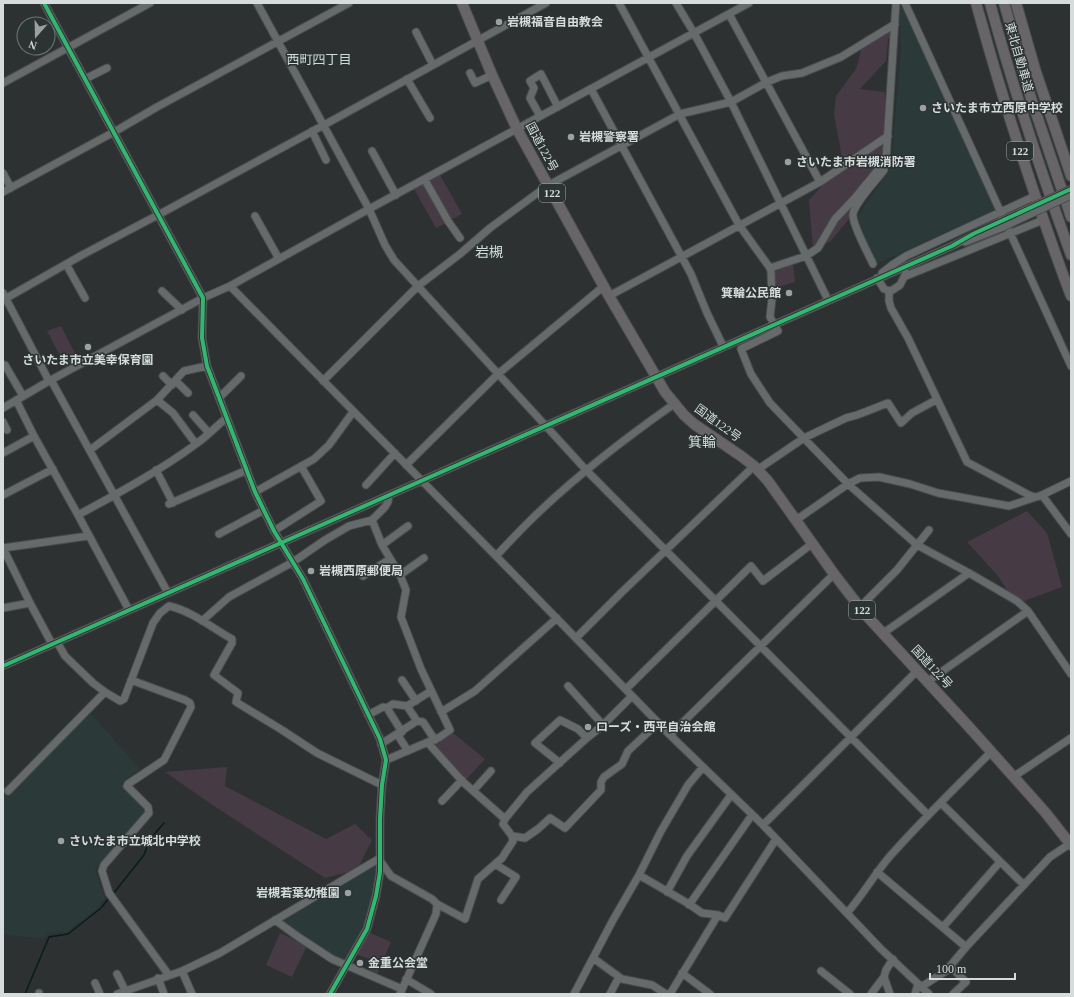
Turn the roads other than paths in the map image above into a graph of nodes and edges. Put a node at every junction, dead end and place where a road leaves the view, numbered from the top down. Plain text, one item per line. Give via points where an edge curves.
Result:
1 (44, 3) edge
2 (150, 3) edge
3 (257, 3) edge
4 (349, 3) edge
5 (462, 3) edge
6 (546, 3) edge
7 (619, 3) edge
8 (676, 3) edge
9 (749, 3) edge
10 (896, 3) edge
11 (905, 3) edge
12 (976, 3) edge
13 (990, 3) edge
14 (1004, 3) edge
15 (1016, 3) edge
16 (729, 14) junction
17 (895, 24) junction
18 (416, 32) dead end
19 (694, 33) junction
20 (477, 40) junction
21 (279, 41) junction
22 (68, 48) junction
23 (649, 57) junction
24 (433, 64) junction
25 (107, 68) dead end
26 (470, 73) dead end
27 (492, 75) junction
28 (85, 79) junction
29 (407, 79) junction
30 (767, 82) junction
31 (3, 83) edge
32 (591, 89) junction
33 (731, 102) junction
34 (558, 106) junction
35 (680, 114) junction
36 (540, 116) junction
37 (430, 118) dead end
38 (324, 125) junction
39 (517, 129) junction
40 (312, 131) junction
41 (114, 132) junction
42 (888, 136) junction
43 (621, 145) junction
44 (372, 150) dead end
45 (326, 160) dead end
46 (886, 160) junction
47 (1070, 172) edge
48 (3, 173) edge
49 (425, 180) junction
50 (820, 182) junction
51 (547, 186) junction
52 (11, 188) junction
53 (1071, 189) edge
54 (3, 192) edge
55 (396, 195) junction
56 (1035, 196) junction
57 (1071, 196) edge
58 (780, 203) junction
59 (369, 209) junction
60 (1000, 213) junction
61 (158, 215) junction
62 (255, 216) dead end
63 (1071, 217) edge
64 (1043, 220) junction
65 (1002, 224) junction
66 (739, 225) junction
67 (1010, 234) junction
68 (460, 238) dead end
69 (1071, 255) edge
70 (806, 256) junction
71 (682, 257) junction
72 (279, 259) junction
73 (66, 264) junction
74 (873, 264) dead end
75 (908, 264) junction
76 (770, 268) junction
77 (906, 276) junction
78 (877, 278) junction
79 (230, 286) junction
80 (418, 286) junction
81 (604, 286) junction
82 (162, 291) dead end
83 (889, 291) junction
84 (609, 296) junction
85 (1071, 296) edge
86 (4, 297) edge
87 (85, 298) dead end
88 (203, 298) junction
89 (828, 300) junction
90 (182, 310) junction
91 (773, 324) junction
92 (723, 346) junction
93 (3, 365) edge
94 (207, 366) junction
95 (1071, 366) edge
96 (498, 374) junction
97 (163, 376) dead end
98 (240, 376) dead end
99 (656, 376) junction
100 (50, 380) junction
101 (323, 381) junction
102 (174, 383) junction
103 (188, 393) dead end
104 (23, 396) junction
105 (219, 398) junction
106 (16, 400) junction
107 (158, 400) junction
108 (936, 400) junction
109 (674, 404) junction
110 (4, 406) edge
111 (354, 412) junction
112 (193, 415) dead end
113 (226, 418) junction
114 (3, 422) edge
115 (546, 425) junction
116 (6, 430) dead end
117 (209, 433) junction
118 (34, 436) junction
119 (804, 438) junction
120 (196, 444) junction
121 (90, 450) junction
122 (3, 453) edge
123 (394, 453) junction
124 (406, 465) junction
125 (301, 466) junction
126 (755, 468) junction
127 (53, 469) junction
128 (156, 470) junction
129 (247, 470) junction
130 (586, 471) junction
131 (422, 481) junction
132 (1071, 481) edge
133 (848, 484) junction
134 (366, 485) dead end
135 (255, 492) junction
136 (3, 495) edge
137 (389, 495) junction
138 (114, 496) junction
139 (1039, 496) junction
140 (264, 510) junction
141 (78, 515) junction
142 (372, 520) junction
143 (796, 520) junction
144 (408, 526) dead end
145 (929, 530) dead end
146 (274, 531) junction
147 (219, 534) dead end
148 (1071, 534) edge
149 (88, 536) junction
150 (281, 542) junction
151 (813, 543) junction
152 (382, 545) junction
153 (917, 545) junction
154 (3, 548) edge
155 (665, 551) junction
156 (496, 556) junction
157 (424, 558) dead end
158 (390, 559) junction
159 (293, 562) junction
160 (969, 573) junction
161 (834, 574) junction
162 (400, 575) junction
163 (363, 576) dead end
164 (165, 594) junction
165 (715, 601) junction
166 (30, 603) junction
167 (170, 606) junction
168 (860, 607) junction
169 (3, 608) edge
170 (128, 610) junction
171 (1028, 611) junction
172 (557, 618) junction
173 (202, 621) junction
174 (882, 634) junction
175 (576, 638) junction
176 (55, 643) junction
177 (760, 647) junction
178 (3, 666) edge
179 (918, 670) junction
180 (1071, 674) edge
181 (131, 680) junction
182 (402, 680) dead end
183 (927, 682) junction
184 (568, 686) dead end
185 (626, 689) junction
186 (432, 691) junction
187 (104, 692) junction
188 (632, 696) junction
189 (416, 701) junction
190 (407, 706) junction
191 (387, 708) junction
192 (441, 712) junction
193 (368, 715) junction
194 (417, 721) junction
195 (658, 723) junction
196 (603, 726) junction
197 (400, 733) junction
198 (670, 735) junction
199 (850, 737) junction
200 (587, 738) junction
201 (1071, 738) edge
202 (432, 741) junction
203 (382, 744) junction
204 (408, 751) junction
205 (991, 752) junction
206 (386, 760) junction
207 (560, 763) junction
208 (703, 767) junction
209 (491, 771) dead end
210 (1013, 777) junction
211 (462, 780) junction
212 (382, 785) junction
213 (8, 791) dead end
214 (473, 791) junction
215 (731, 795) junction
216 (442, 801) dead end
217 (941, 803) junction
218 (752, 815) junction
219 (928, 815) junction
220 (505, 819) junction
221 (763, 825) junction
222 (512, 836) junction
223 (776, 839) junction
224 (1071, 843) edge
225 (380, 858) junction
226 (1000, 862) junction
227 (494, 864) junction
228 (877, 872) junction
229 (638, 876) junction
230 (1024, 885) junction
231 (667, 892) junction
232 (501, 900) dead end
233 (437, 904) junction
234 (689, 905) junction
235 (847, 913) junction
236 (718, 915) junction
237 (275, 920) junction
238 (943, 927) junction
239 (966, 947) junction
240 (593, 958) junction
241 (893, 958) junction
242 (346, 966) junction
243 (950, 966) junction
244 (182, 970) junction
245 (821, 971) dead end
246 (682, 973) junction
247 (117, 974) dead end
248 (168, 974) junction
249 (619, 977) junction
250 (884, 977) junction
251 (158, 978) junction
252 (406, 979) junction
253 (95, 983) dead end
254 (920, 985) junction
255 (401, 992) edge
256 (126, 993) edge
257 (100, 994) edge
258 (117, 994) edge
259 (164, 994) edge
260 (192, 994) edge
261 (330, 994) edge
262 (431, 994) edge
263 (574, 994) edge
264 (610, 994) edge
265 (666, 994) edge
266 (670, 994) edge
267 (710, 994) edge
268 (850, 994) edge
269 (871, 994) edge
270 (890, 994) edge
271 (915, 994) edge
272 (929, 994) edge
273 (953, 994) edge

1 - 22 street
2 - 22 street
3 - 21 street
4 - 21 street
5 - 20 highway, 国道122号 / 122
6 - 20 street
7 - 23 street
8 - 19 street
9 - 16 street
10 - 17 street
11 - 60 street
12 - 56 highway, 122
13 - 69 highway, 東北自動車道 via 1026,127
14 - 63 highway, 東北自動車道 via 1031,98
15 - 47 highway
16 - 19 street
16 - 30 street
17 - 30 street via 841,57 802,73 782,76
17 - 42 street
18 - 24 street
19 - 23 street
19 - 33 street
20 - 24 street
20 - 27 highway, 国道122号 / 122
21 - 38 street
21 - 41 street
22 - 28 street
22 - 31 street
23 - 32 street
23 - 35 street
24 - 29 street
25 - 28 street
26 - 27 street via 475,83
27 - 39 highway, 国道122号 / 122
28 - 41 street
29 - 37 street
29 - 38 street
30 - 33 street
30 - 50 street
32 - 34 street
32 - 43 street
33 - 35 street
33 - 58 street
34 - 36 street
34 - 36 street via 541,74 530,81 534,88 530,98
35 - 43 street
35 - 66 street
36 - 39 street
38 - 40 street
38 - 59 street
39 - 49 street
39 - 51 highway, 国道122号 / 122
40 - 45 street
40 - 61 street
41 - 52 street
41 - 61 street
42 - 46 street
42 - 50 street
43 - 51 street
43 - 71 street
44 - 55 street
46 - 70 street via 835,219 818,248
46 - 74 street via 885,168 856,206 853,214 854,223
48 - 52 street
49 - 55 street
49 - 68 street
50 - 58 street
51 - 80 street
51 - 81 highway, 国道122号 / 122
52 - 54 street
53 - 65 street, bridge
55 - 59 street
56 - 60 street
56 - 64 highway, 122
57 - 65 street, bridge
58 - 66 street
58 - 70 street
59 - 72 street
59 - 80 street via 394,260
60 - 67 street
60 - 78 street via 906,256
61 - 73 street
61 - 88 street
62 - 72 street
64 - 67 street
64 - 85 highway, 122
65 - 75 street via 975,239
66 - 71 street
66 - 76 street
67 - 77 street
67 - 95 street
70 - 76 street
70 - 89 street
71 - 84 street
71 - 92 street
72 - 79 street
73 - 86 street
73 - 87 street
75 - 77 street
75 - 78 street
76 - 91 street via 770,317
77 - 83 street via 900,285
78 - 83 street via 884,289
78 - 89 street
79 - 88 street
79 - 101 street
80 - 96 street
80 - 101 street
81 - 84 highway, 国道122号 / 122
81 - 96 street
82 - 90 street
83 - 108 street via 891,308 908,338
84 - 99 highway, 国道122号 / 122
86 - 100 street
88 - 90 street
88 - 94 street via 202,338
89 - 91 street
90 - 100 street
91 - 92 street
91 - 119 street via 778,331 741,349 751,374 770,403
92 - 99 street
93 - 104 street
94 - 102 street via 184,371
94 - 105 street
96 - 115 street
96 - 124 street
97 - 102 street
98 - 105 street
99 - 109 highway, 国道122号 / 122
99 - 115 street
100 - 104 street
100 - 121 street
101 - 111 street
102 - 103 street
102 - 107 street
104 - 106 street
105 - 113 street
106 - 110 street
106 - 118 street
107 - 120 street via 173,413
107 - 121 street
108 - 119 street via 912,413 901,423 888,403 846,418
108 - 139 street via 966,462 1029,495
109 - 126 highway, 国道122号 / 122 via 694,424
109 - 130 street
111 - 123 street
111 - 125 street via 329,445 314,459
112 - 117 street
113 - 117 street
113 - 129 street
114 - 116 street
115 - 130 street
115 - 131 street
117 - 120 street
118 - 122 street
118 - 127 street
119 - 126 street
119 - 133 street
120 - 128 street
121 - 138 street
123 - 124 street
123 - 134 street
124 - 131 street
125 - 135 street
125 - 146 street via 321,501
126 - 143 highway, 国道122号 / 122 via 768,481
126 - 155 street
127 - 136 street
127 - 141 street
128 - 129 street via 171,503
128 - 138 street
129 - 135 street
130 - 155 street
130 - 156 street
131 - 137 street
131 - 156 street
132 - 139 street
133 - 139 street via 860,478 879,477 938,493 1009,506
133 - 143 street
133 - 153 street
135 - 140 street
137 - 142 street via 385,507
137 - 150 street
138 - 141 street
138 - 164 street
139 - 148 street
140 - 146 street
140 - 147 street
141 - 149 street
142 - 152 street
142 - 159 street via 349,526
143 - 151 highway, 国道122号 / 122
144 - 152 street
145 - 153 street
146 - 150 street
149 - 154 street
149 - 170 street
150 - 159 street
150 - 164 street
151 - 161 highway, 国道122号 / 122
151 - 165 street via 763,581 751,566
152 - 158 street
153 - 160 street
153 - 168 street via 897,570
154 - 166 street
155 - 165 street
155 - 175 street
156 - 172 street
157 - 162 street
158 - 162 street
158 - 163 street
159 - 173 street via 229,597
159 - 193 street
160 - 171 street via 1017,601
160 - 174 street
161 - 168 highway, 国道122号 / 122
161 - 177 street
162 - 186 street via 406,590 401,617
164 - 167 street
164 - 170 street
165 - 177 street
165 - 185 street
166 - 169 street
166 - 176 street
167 - 173 street
167 - 181 street via 160,613 153,623
168 - 174 highway, 国道122号 / 122
170 - 176 street
171 - 180 street
171 - 183 street
172 - 175 street
172 - 192 street via 475,691
173 - 212 street via 232,639 214,675 238,693 236,702 317,754
174 - 179 highway, 国道122号 / 122
175 - 185 street
176 - 178 street
176 - 187 street via 65,656
177 - 198 street
177 - 199 street
179 - 183 highway, 国道122号 / 122
179 - 199 street
181 - 187 street via 124,699 120,701
181 - 248 street via 185,700 191,707 164,760 128,784 127,786 148,807 148,813 104,865 102,871 109,893
182 - 189 street
183 - 205 highway, 国道122号 / 122
184 - 196 street
185 - 188 street
186 - 189 street
186 - 192 street
187 - 213 street
188 - 195 street
188 - 196 street
189 - 190 street
190 - 191 street via 393,704
190 - 194 street
191 - 193 street via 383,707
191 - 197 street
192 - 202 street via 450,730
193 - 203 street
194 - 197 street
194 - 202 street via 423,722
195 - 198 street
195 - 222 street via 628,751 622,764 604,777 601,790 565,828 550,818 525,838
196 - 200 street
197 - 203 street
197 - 204 street
198 - 208 street
199 - 219 street
199 - 221 street
200 - 207 street
200 - 207 street via 578,729 560,720 535,743
201 - 210 street
202 - 204 street
202 - 211 street
203 - 206 street
204 - 206 street
205 - 210 highway, 国道122号 / 122
205 - 217 street
206 - 212 street
207 - 220 street via 527,792
208 - 215 street
208 - 229 street via 688,785
209 - 214 street
210 - 224 highway, 国道122号 / 122
211 - 214 street
211 - 216 street
212 - 225 street
214 - 220 street
215 - 218 street
215 - 231 street via 687,856
217 - 219 street
217 - 226 street
218 - 221 street
218 - 234 street
219 - 228 street
220 - 222 street via 503,824
221 - 223 street
222 - 227 street via 513,841 502,858
223 - 235 street
223 - 236 street via 725,918
224 - 230 street via 1050,857
225 - 233 street via 391,876
225 - 237 street
225 - 242 street via 378,884 367,929
226 - 230 street
226 - 238 street
227 - 232 street via 516,877
227 - 233 street via 478,879 465,919
228 - 235 street
228 - 238 street
229 - 231 street
229 - 240 street
230 - 239 street
231 - 234 street
233 - 252 street via 436,914
234 - 236 street via 702,913
235 - 241 street
236 - 246 street
237 - 242 street
237 - 244 street via 220,953
238 - 239 street
239 - 243 street
240 - 249 street
240 - 263 street
241 - 250 street
241 - 254 street
242 - 255 street
242 - 261 street
243 - 254 street via 946,972
243 - 273 street via 966,982
244 - 248 street
244 - 260 street
245 - 268 street
246 - 266 street
246 - 267 street
247 - 256 street
248 - 251 street
249 - 264 street
249 - 265 street via 652,985
250 - 269 street
250 - 270 street
251 - 256 street
251 - 259 street
252 - 255 street
252 - 262 street
253 - 257 street
254 - 271 street
254 - 272 street
256 - 258 street

